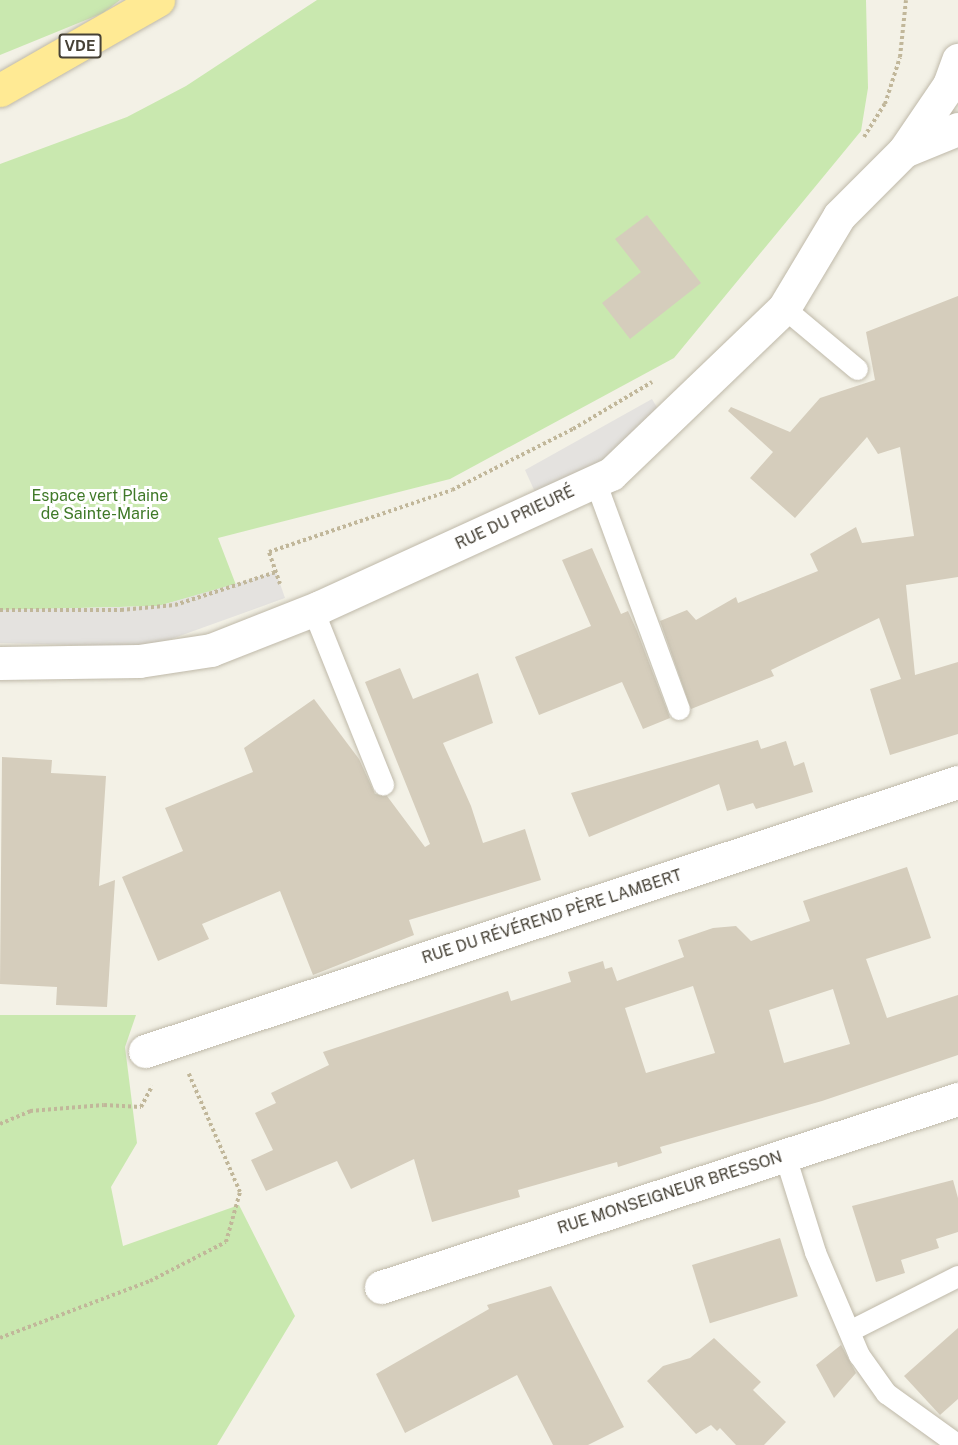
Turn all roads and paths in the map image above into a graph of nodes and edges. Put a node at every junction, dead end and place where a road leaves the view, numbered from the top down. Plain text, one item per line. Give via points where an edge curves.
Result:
1 (158, 0) edge
2 (906, 0) edge
3 (958, 60) edge
4 (0, 90) edge
5 (958, 129) edge
6 (862, 141) dead end
7 (904, 151) junction
8 (784, 308) junction
9 (857, 369) dead end
10 (663, 376) dead end
11 (595, 481) junction
12 (276, 572) junction
13 (0, 610) edge
14 (303, 614) junction
15 (0, 663) edge
16 (679, 709) dead end
17 (958, 782) edge
18 (383, 784) dead end
19 (160, 1047) junction
20 (958, 1100) edge
21 (0, 1124) edge
22 (785, 1156) junction
23 (958, 1276) edge
24 (381, 1287) dead end
25 (849, 1332) junction
26 (0, 1338) edge
27 (958, 1444) edge

1 - 4 main road, VDE
2 - 6 path via 900,57 885,104
3 - 7 street, RUE DU PRIEURÉ via 949,85
5 - 7 street, RUE DU PRIEURÉ
7 - 8 street, RUE DU PRIEURÉ via 839,216
8 - 9 lane
8 - 11 street, RUE DU PRIEURÉ via 611,474
10 - 12 path via 573,429 452,490 269,552
11 - 14 street, RUE DU PRIEURÉ
11 - 16 lane
12 - 13 path via 175,605 121,610
12 - 14 path
14 - 15 street, RUE DU PRIEURÉ via 210,650 139,661
14 - 18 lane
17 - 19 street, RUE DU RÉVÉREND PÈRE LAMBERT
19 - 21 path via 141,1107 104,1105 30,1111
19 - 26 path via 218,1134 240,1192 226,1242 150,1281
20 - 22 street, RUE MONSEIGNEUR BRESSON
22 - 24 street, RUE MONSEIGNEUR BRESSON
22 - 25 lane via 815,1252
23 - 25 lane
25 - 27 lane via 886,1393

